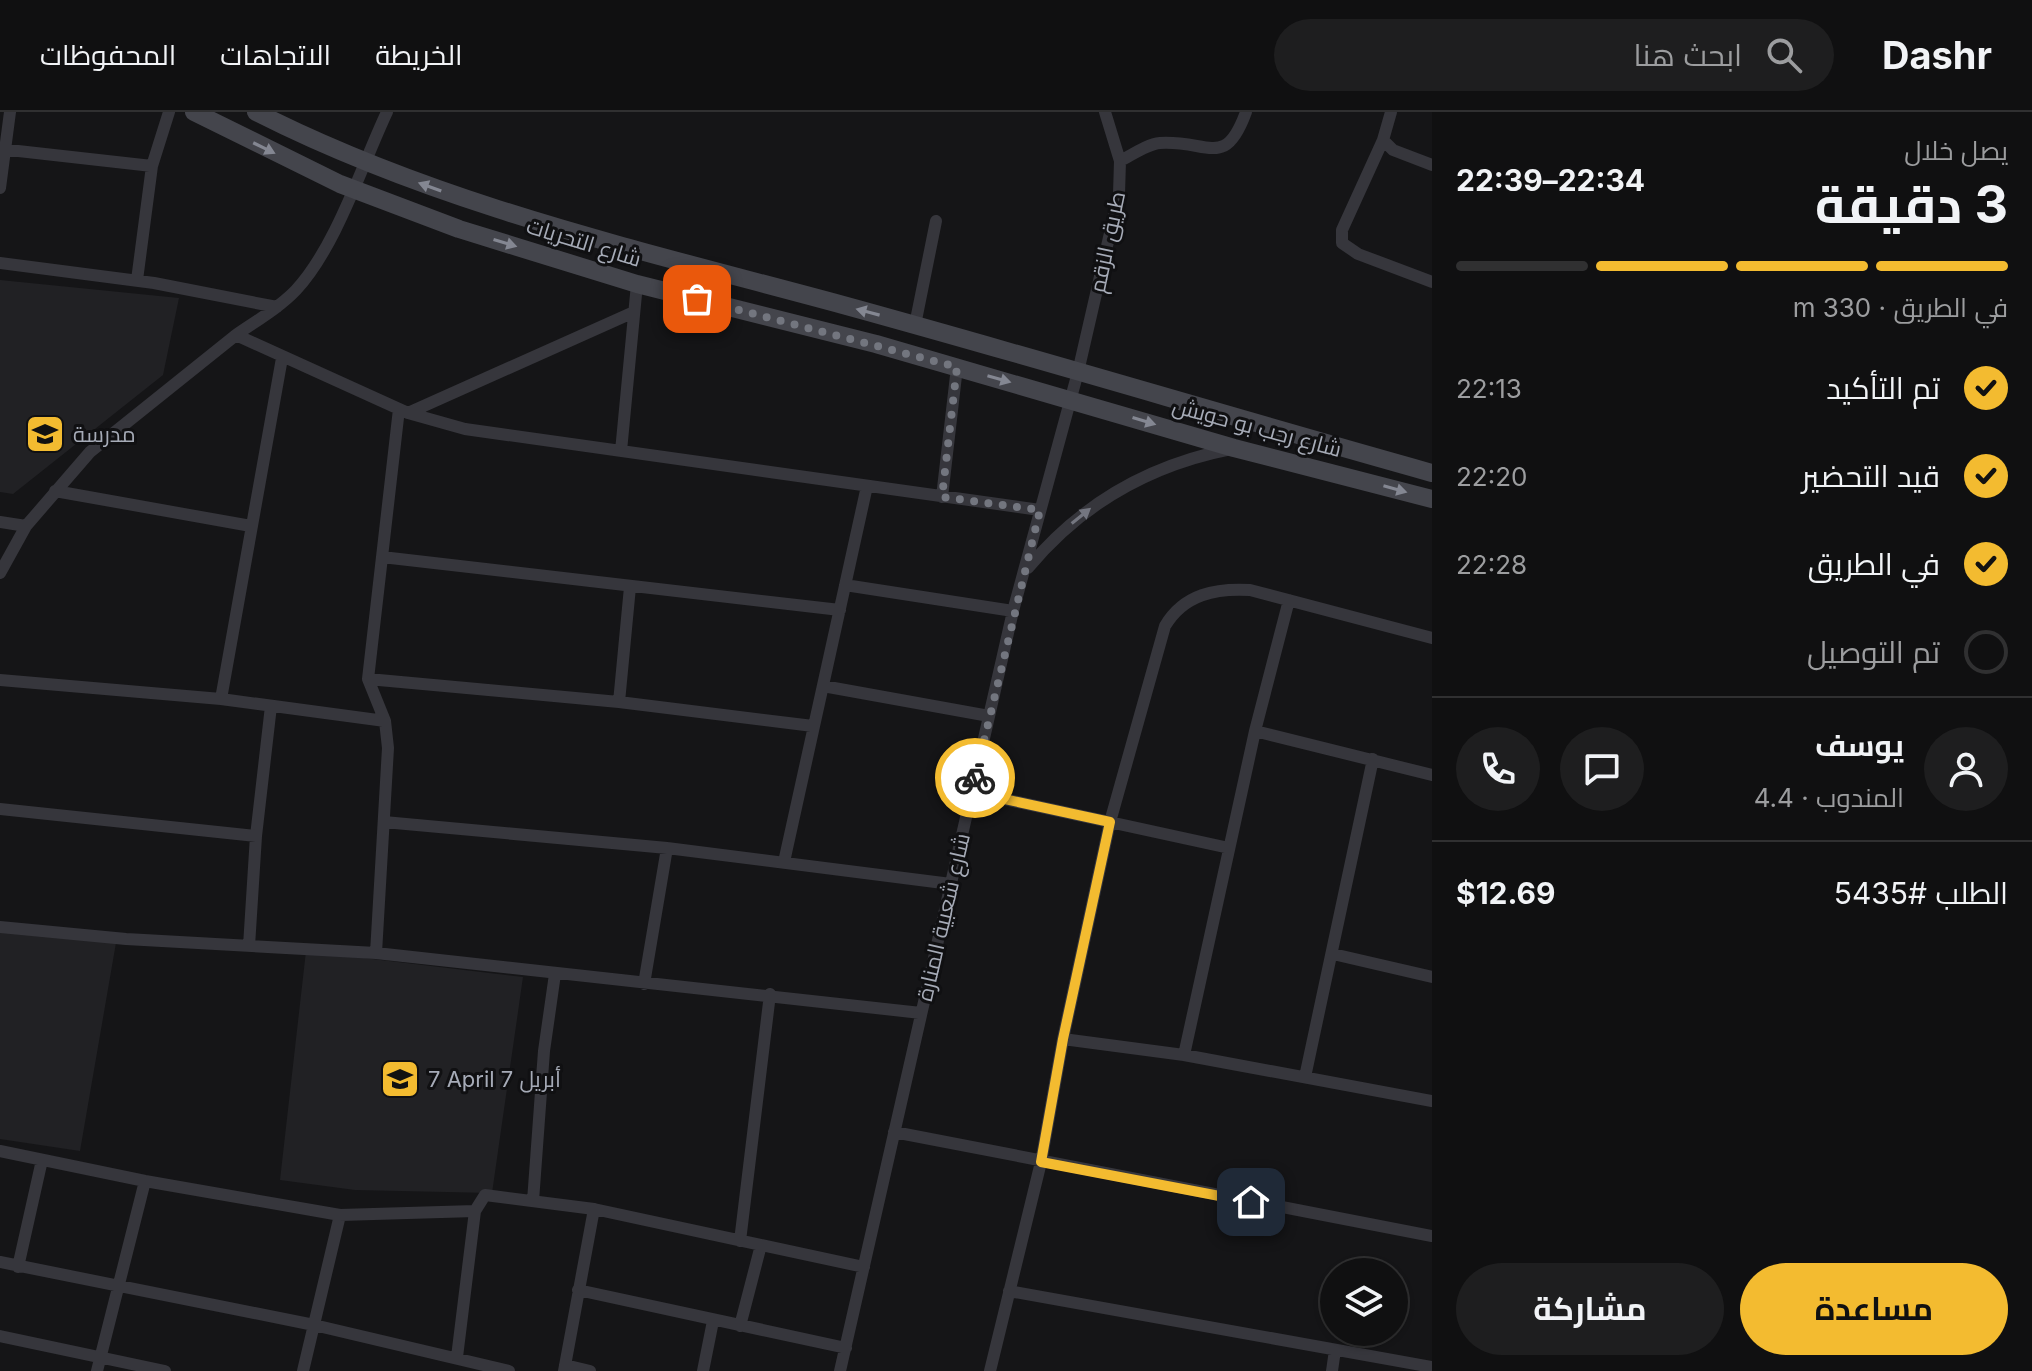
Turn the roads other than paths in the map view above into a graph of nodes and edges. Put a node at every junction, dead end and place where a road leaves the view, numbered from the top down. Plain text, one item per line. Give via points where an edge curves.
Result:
1 (10, 112) edge
2 (169, 112) edge
3 (194, 112) edge
4 (256, 112) edge
5 (387, 112) edge
6 (1105, 112) edge
7 (1246, 112) edge
8 (1391, 112) edge
9 (1383, 140) junction
10 (3, 149) edge
11 (1120, 161) junction
12 (365, 164) junction
13 (1432, 165) edge
14 (152, 166) junction
15 (0, 188) edge
16 (353, 189) junction
17 (936, 221) dead end
18 (0, 263) edge
19 (137, 280) junction
20 (1432, 282) edge
21 (637, 284) junction
22 (277, 307) junction
23 (634, 312) junction
24 (915, 325) junction
25 (236, 335) junction
26 (282, 358) junction
27 (957, 367) junction
28 (1078, 372) junction
29 (1069, 399) junction
30 (404, 411) junction
31 (1234, 448) junction
32 (621, 451) junction
33 (1363, 454) junction
34 (1432, 473) edge
35 (1355, 477) junction
36 (867, 486) junction
37 (55, 491) junction
38 (942, 497) junction
39 (1432, 499) edge
40 (1040, 510) junction
41 (0, 522) edge
42 (26, 526) junction
43 (251, 526) junction
44 (382, 557) junction
45 (1026, 571) junction
46 (0, 573) edge
47 (845, 585) junction
48 (630, 587) junction
49 (1289, 600) junction
50 (840, 610) junction
51 (1013, 611) junction
52 (1432, 638) edge
53 (368, 679) junction
54 (0, 680) edge
55 (823, 686) junction
56 (221, 699) junction
57 (619, 702) junction
58 (271, 706) junction
59 (989, 716) junction
60 (385, 721) junction
61 (813, 726) junction
62 (1255, 731) junction
63 (1373, 759) junction
64 (1432, 775) edge
65 (972, 792) junction
66 (0, 809) edge
67 (384, 822) junction
68 (1110, 822) junction
69 (256, 836) junction
70 (667, 848) junction
71 (1229, 848) junction
72 (784, 862) junction
73 (951, 884) junction
74 (0, 927) edge
75 (249, 946) junction
76 (376, 953) junction
77 (1333, 954) junction
78 (555, 974) junction
79 (1432, 977) edge
80 (644, 984) junction
81 (770, 994) junction
82 (921, 1013) junction
83 (1063, 1039) junction
84 (1184, 1055) junction
85 (1305, 1077) junction
86 (1432, 1101) edge
87 (894, 1132) junction
88 (0, 1151) edge
89 (42, 1160) junction
90 (1041, 1162) junction
91 (145, 1181) junction
92 (533, 1201) junction
93 (594, 1209) junction
94 (475, 1211) junction
95 (340, 1215) junction
96 (1432, 1236) edge
97 (740, 1241) junction
98 (761, 1245) junction
99 (0, 1262) edge
100 (18, 1267) junction
101 (864, 1267) junction
102 (121, 1288) junction
103 (578, 1290) junction
104 (1009, 1291) junction
105 (713, 1321) junction
106 (314, 1325) junction
107 (740, 1326) junction
108 (0, 1336) edge
109 (846, 1348) junction
110 (1335, 1350) junction
111 (100, 1357) junction
112 (457, 1357) junction
113 (1432, 1367) edge
114 (564, 1368) edge
115 (97, 1371) edge
116 (165, 1371) edge
117 (303, 1371) edge
118 (509, 1371) edge
119 (590, 1371) edge
120 (703, 1371) edge
121 (840, 1371) edge
122 (990, 1371) edge
123 (1332, 1371) edge

1 - 10 street
2 - 14 street
3 -> 16 main road, شارع التحريات
4 - 12 main road, شارع التحريات
5 - 12 street
6 - 11 street, طريق الزقم
7 - 11 street via 1236,139 1225,147 1156,144
8 - 9 street
9 - 13 street via 1393,150
9 - 20 street via 1342,230 1342,243
10 - 14 street
10 - 15 street
11 - 28 street, طريق الزقم via 1119,194
12 - 16 street
24 -> 12 main road, شارع التحريات via 501,211
14 - 19 street
16 -> 21 main road, شارع التحريات via 459,229
16 - 22 street via 309,273
17 - 24 street
18 - 19 street
19 - 22 street
21 - 23 street
21 - 27 main road, شارع التحريات
22 - 25 street
23 - 30 street
23 - 32 street
24 - 28 main road, شارع التحريات
25 - 26 street
25 - 37 street via 90,452
26 - 30 street
26 - 43 street
27 -> 29 main road, شارع التحريات
27 - 38 street
28 - 29 street, شارع شعبية المنارة
28 - 33 main road, شارع رجب بو حويش
29 -> 31 main road, شارع رجب بو حويش
29 - 40 street, شارع شعبية المنارة
30 - 32 street via 465,429
30 - 44 street
31 - 35 main road, شارع رجب بو حويش
45 -> 31 street via 1063,530 1118,489 1181,461
32 - 36 street
33 - 34 main road, شارع رجب بو حويش
33 - 35 main road
35 -> 39 main road, شارع رجب بو حويش
36 - 38 street
36 - 47 street
37 - 42 street
37 - 43 street
38 - 40 street
40 - 45 street, شارع شعبية المنارة
41 - 42 street
42 - 46 street
43 - 56 street
44 - 48 street
44 - 53 street
45 - 51 street, شارع شعبية المنارة
47 - 50 street
47 - 51 street
48 - 50 street
48 - 57 street
49 - 52 street
49 - 62 street
49 - 68 street via 1232,589 1205,593 1172,614 1159,638
50 - 55 street
51 - 59 street, شارع شعبية المنارة
53 - 57 street
53 - 60 street
54 - 56 street
55 - 59 street
55 - 61 street
56 - 58 street
57 - 61 street
58 - 60 street
58 - 69 street
59 - 65 street, شارع شعبية المنارة
60 - 67 street
61 - 72 street
62 - 63 street
62 - 71 street
63 - 64 street
63 - 77 street
65 - 68 street
65 - 73 street, شارع شعبية المنارة
66 - 69 street
67 - 70 street
67 - 76 street
68 - 71 street
68 - 83 street
69 - 75 street
70 - 72 street
70 - 80 street
71 - 84 street
72 - 73 street
73 - 82 street, شارع شعبية المنارة
74 - 75 street
75 - 76 street
76 - 78 street
77 - 79 street
77 - 85 street
78 - 80 street
78 - 92 street
80 - 81 street
81 - 82 street
81 - 97 street
82 - 87 street, شارع شعبية المنارة
83 - 84 street
83 - 90 street
84 - 85 street
85 - 86 street
87 - 90 street
87 - 101 street, شارع شعبية المنارة
88 - 89 street
89 - 91 street
89 - 100 street
90 - 96 street
90 - 104 street
91 - 95 street
91 - 102 street
92 - 93 street
92 - 94 street via 485,1195
93 - 97 street
93 - 103 street
94 - 95 street
94 - 112 street
95 - 106 street
97 - 98 street
98 - 101 street
98 - 107 street
99 - 100 street
100 - 102 street
101 - 109 street, شارع شعبية المنارة
102 - 106 street
102 - 111 street
103 - 105 street
103 - 114 street
104 - 110 street
104 - 122 street
105 - 107 street
105 - 120 street
106 - 112 street
106 - 117 street
107 - 109 street
108 - 111 street
109 - 121 street, شارع شعبية المنارة
110 - 113 street
110 - 123 street
111 - 115 street
111 - 116 street
112 - 118 street
114 - 119 street

